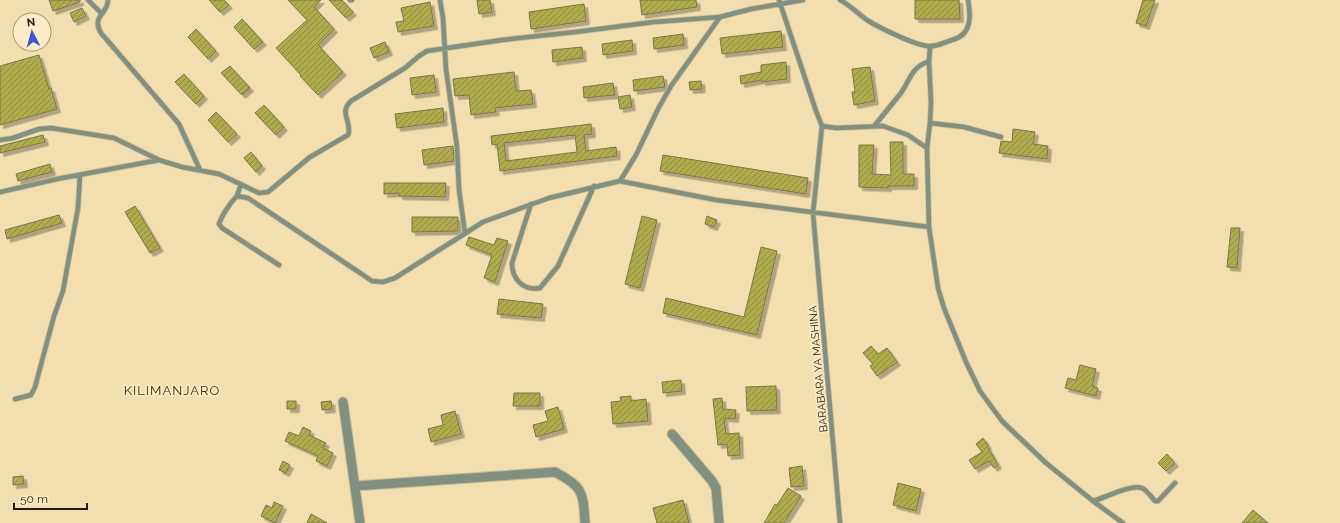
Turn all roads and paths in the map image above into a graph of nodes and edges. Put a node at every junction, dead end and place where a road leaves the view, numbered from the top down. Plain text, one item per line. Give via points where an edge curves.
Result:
1 (88, 0) edge
2 (108, 0) edge
3 (440, 0) edge
4 (803, 0) edge
5 (840, 0) edge
6 (968, 0) edge
7 (779, 2) edge
8 (101, 13) junction
9 (720, 17) junction
10 (930, 46) junction
11 (444, 47) junction
12 (929, 61) junction
13 (930, 124) junction
14 (875, 125) junction
15 (822, 126) junction
16 (1001, 137) dead end
17 (0, 140) edge
18 (927, 148) junction
19 (159, 160) junction
20 (200, 170) junction
21 (80, 175) junction
22 (620, 181) junction
23 (241, 184) junction
24 (594, 186) junction
25 (0, 192) edge
26 (237, 196) junction
27 (531, 204) junction
28 (813, 213) junction
29 (929, 227) junction
30 (465, 233) junction
31 (280, 266) dead end
32 (15, 399) dead end
33 (343, 402) dead end
34 (672, 434) dead end
35 (1175, 483) dead end
36 (356, 486) junction
37 (1093, 502) junction
38 (360, 523) edge
39 (585, 523) edge
40 (719, 523) edge
41 (840, 523) edge
42 (1123, 523) edge

1 - 8 lane
2 - 8 lane
3 - 11 lane
4 - 7 lane
5 - 10 lane via 884,30
6 - 10 lane via 970,22 962,35 958,39
7 - 9 lane
7 - 15 lane
8 - 20 lane via 97,27 180,124
9 - 11 lane via 654,22
9 - 22 lane via 672,86
10 - 12 lane
11 - 23 lane via 427,51 405,68 351,101 345,114 348,135 310,158 268,192 259,193
11 - 30 lane
12 - 13 lane
12 - 14 lane via 920,64 914,70 902,91
13 - 16 lane via 964,127
13 - 18 lane
14 - 15 lane via 836,128
14 - 18 lane via 892,128 908,135
15 - 28 lane, BARABARA YA MASHINA
17 - 19 lane via 51,128 114,138
18 - 29 lane
19 - 20 lane
19 - 21 lane
20 - 23 lane via 219,174
21 - 25 lane
21 - 32 lane via 78,208 63,291 54,316 42,367 31,395
22 - 24 lane
22 - 28 lane via 716,200
23 - 26 lane
24 - 27 lane
24 - 27 lane via 558,266 540,288 532,290 524,287 512,271 512,263
26 - 30 lane via 248,198 372,281 383,282 395,278
26 - 31 lane via 219,224
27 - 30 lane via 483,222
28 - 29 lane
28 - 41 lane, BARABARA YA MASHINA
29 - 37 lane via 944,308 980,391 1002,421
33 - 36 street
34 - 40 street via 716,488
35 - 37 lane via 1155,501 1146,491 1131,488
36 - 38 street
36 - 39 street via 555,472 571,480 583,495
37 - 42 lane

